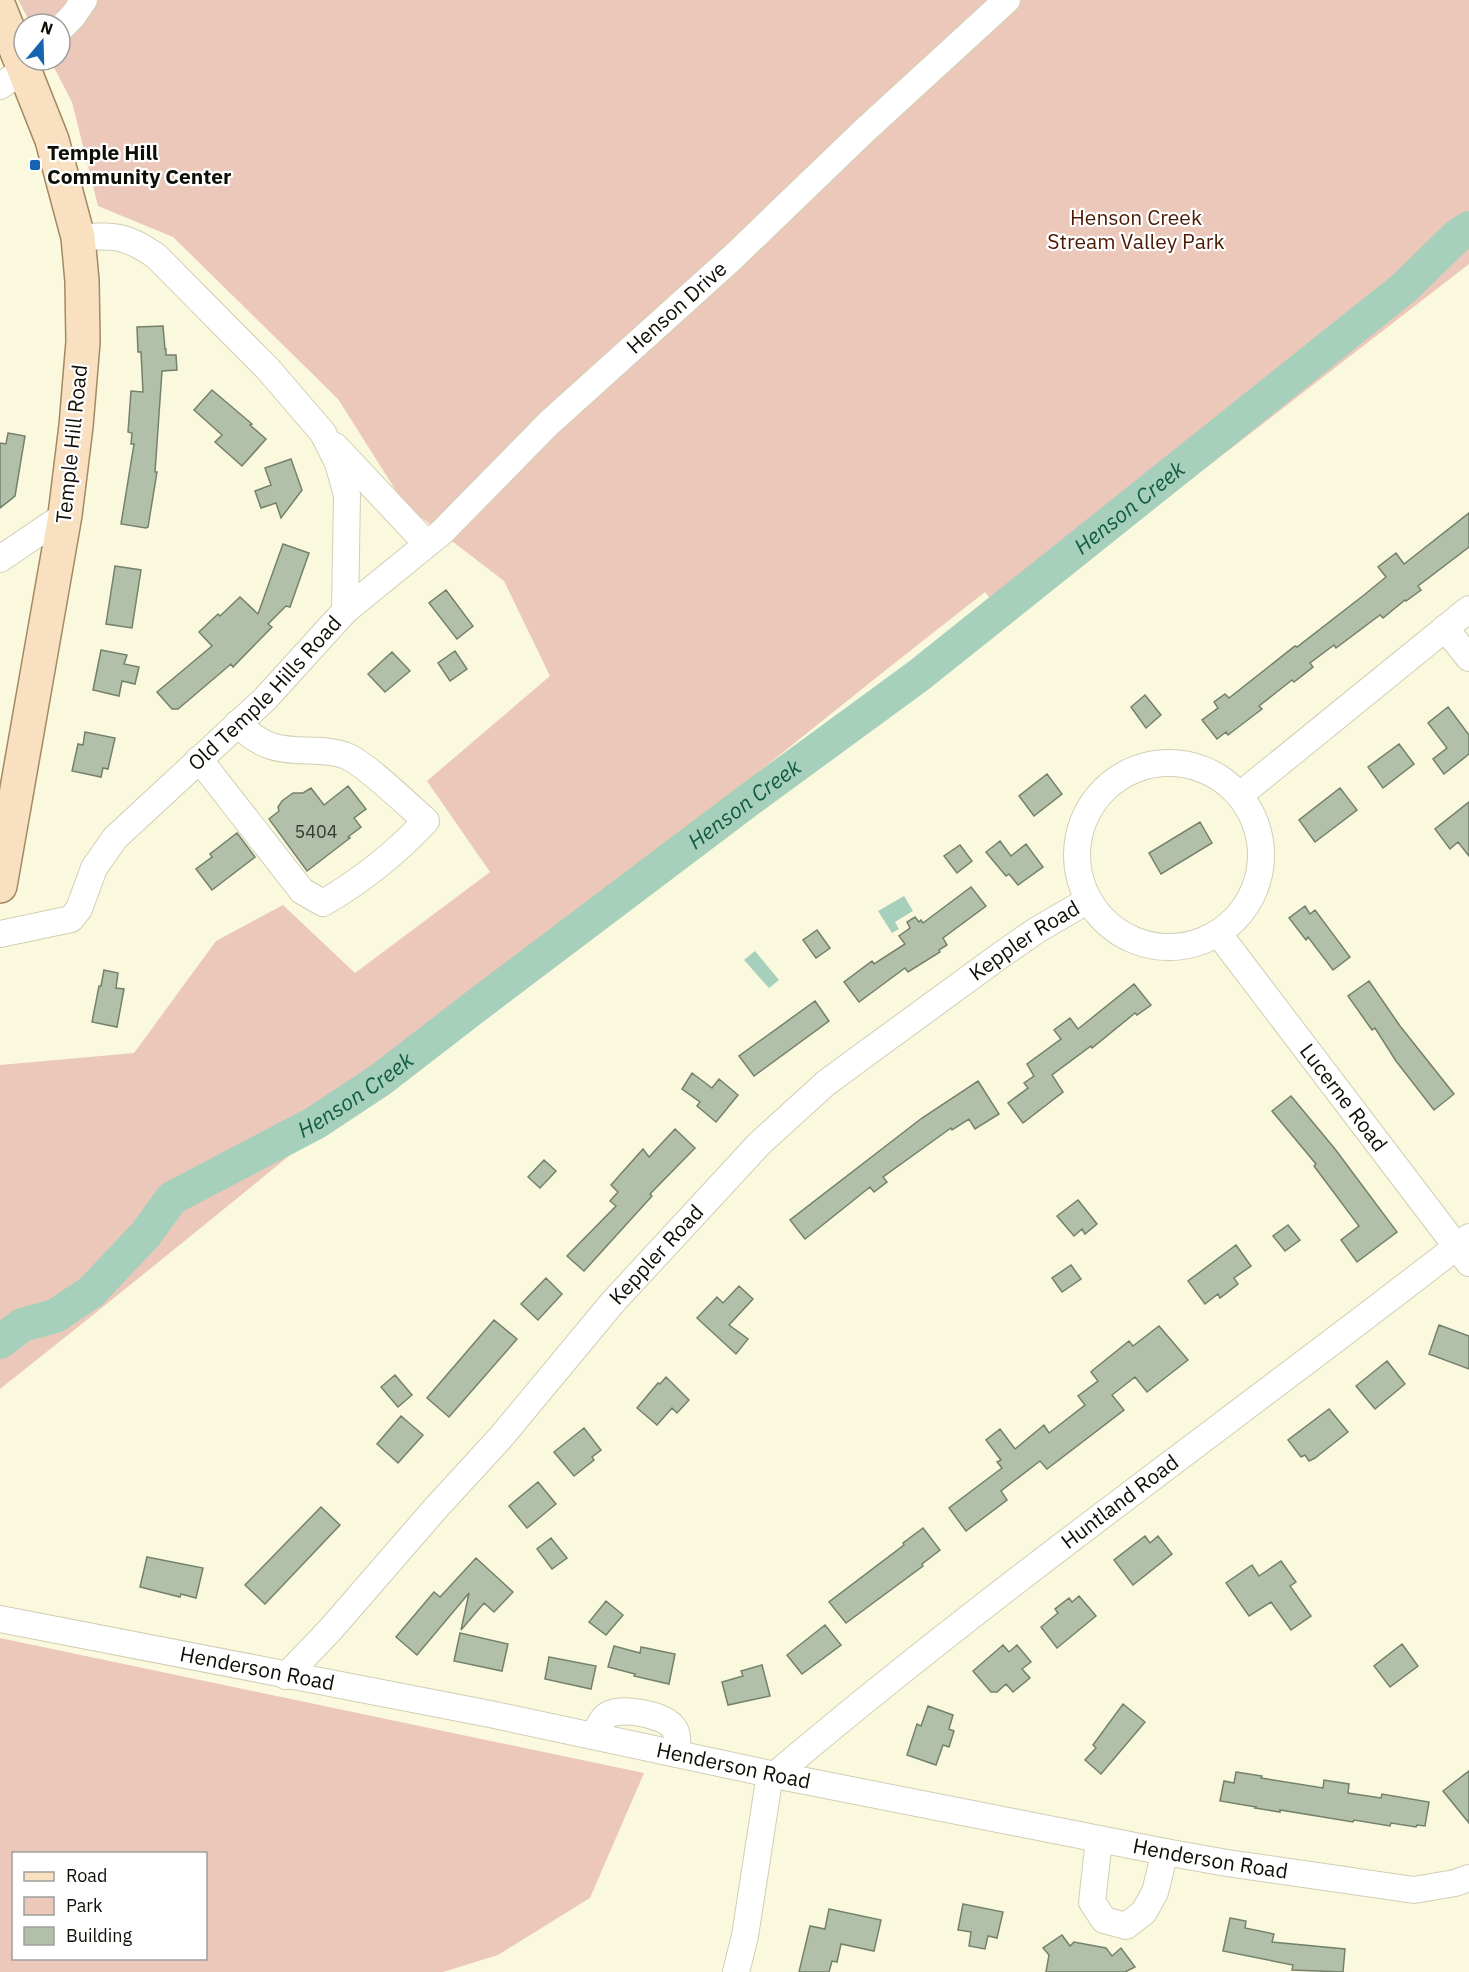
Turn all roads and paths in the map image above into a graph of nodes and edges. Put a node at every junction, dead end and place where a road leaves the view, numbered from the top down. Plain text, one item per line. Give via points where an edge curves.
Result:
1 (84, 0) edge
2 (1007, 0) edge
3 (0, 9) edge
4 (72, 17) edge
5 (12, 47) edge
6 (20, 72) edge
7 (78, 237) junction
8 (323, 433) junction
9 (65, 515) junction
10 (427, 544) junction
11 (0, 559) edge
12 (1469, 609) edge
13 (345, 611) junction
14 (1445, 628) junction
15 (1469, 658) edge
16 (237, 724) junction
17 (200, 759) junction
18 (8, 795) edge
19 (1240, 795) junction
20 (0, 886) edge
21 (1087, 901) junction
22 (1218, 933) junction
23 (0, 934) edge
24 (1465, 1249) edge
25 (0, 1619) edge
26 (286, 1676) junction
27 (772, 1775) junction
28 (1099, 1840) junction
29 (1165, 1852) junction
30 (1469, 1878) edge
31 (736, 1972) edge

1 - 4 street
2 - 10 street, Henson Drive via 549,423
3 - 5 main road, Temple Hill Road
6 - 7 main road, Temple Hill Road via 52,140
7 - 8 street, Old Temple Hills Road via 114,236 135,242 156,256 268,369
7 - 9 main road, Temple Hill Road via 83,342
8 - 10 street
8 - 13 street, Old Temple Hills Road via 338,463 347,495
9 - 11 street
9 - 18 main road, Temple Hill Road
10 - 13 street, Henson Drive
12 - 14 street
13 - 16 street, Old Temple Hills Road
14 - 15 street
14 - 19 street
16 - 17 street, Old Temple Hills Road
16 - 17 street via 255,740 273,747 346,755 426,821 403,846 323,903 302,891
17 - 23 street, Old Temple Hills Road via 108,846 71,919
18 - 20 main road, Temple Hill Road
19 - 21 street, Keppler Road via 1222,778 1200,767 1175,762 1150,764 1127,772 1106,786 1090,806 1080,828 1076,853
19 - 22 street, Keppler Road via 1260,836 1262,858 1249,901 1236,919
21 - 22 street, Keppler Road via 1103,922 1146,944 1171,947 1196,943
21 - 26 street, Keppler Road via 1001,955 826,1083 759,1144 613,1302 501,1437
22 - 24 street, Lucerne Road
24 - 27 street, Huntland Road via 1212,1431
25 - 26 street, Henderson Road
26 - 27 street, Henderson Road via 479,1712
27 - 28 street, Henderson Road
27 - 31 street via 746,1936
28 - 29 street, Henderson Road
28 - 29 street via 1092,1902 1104,1920 1126,1926 1144,1912 1155,1892
29 - 30 street, Henderson Road via 1414,1890

